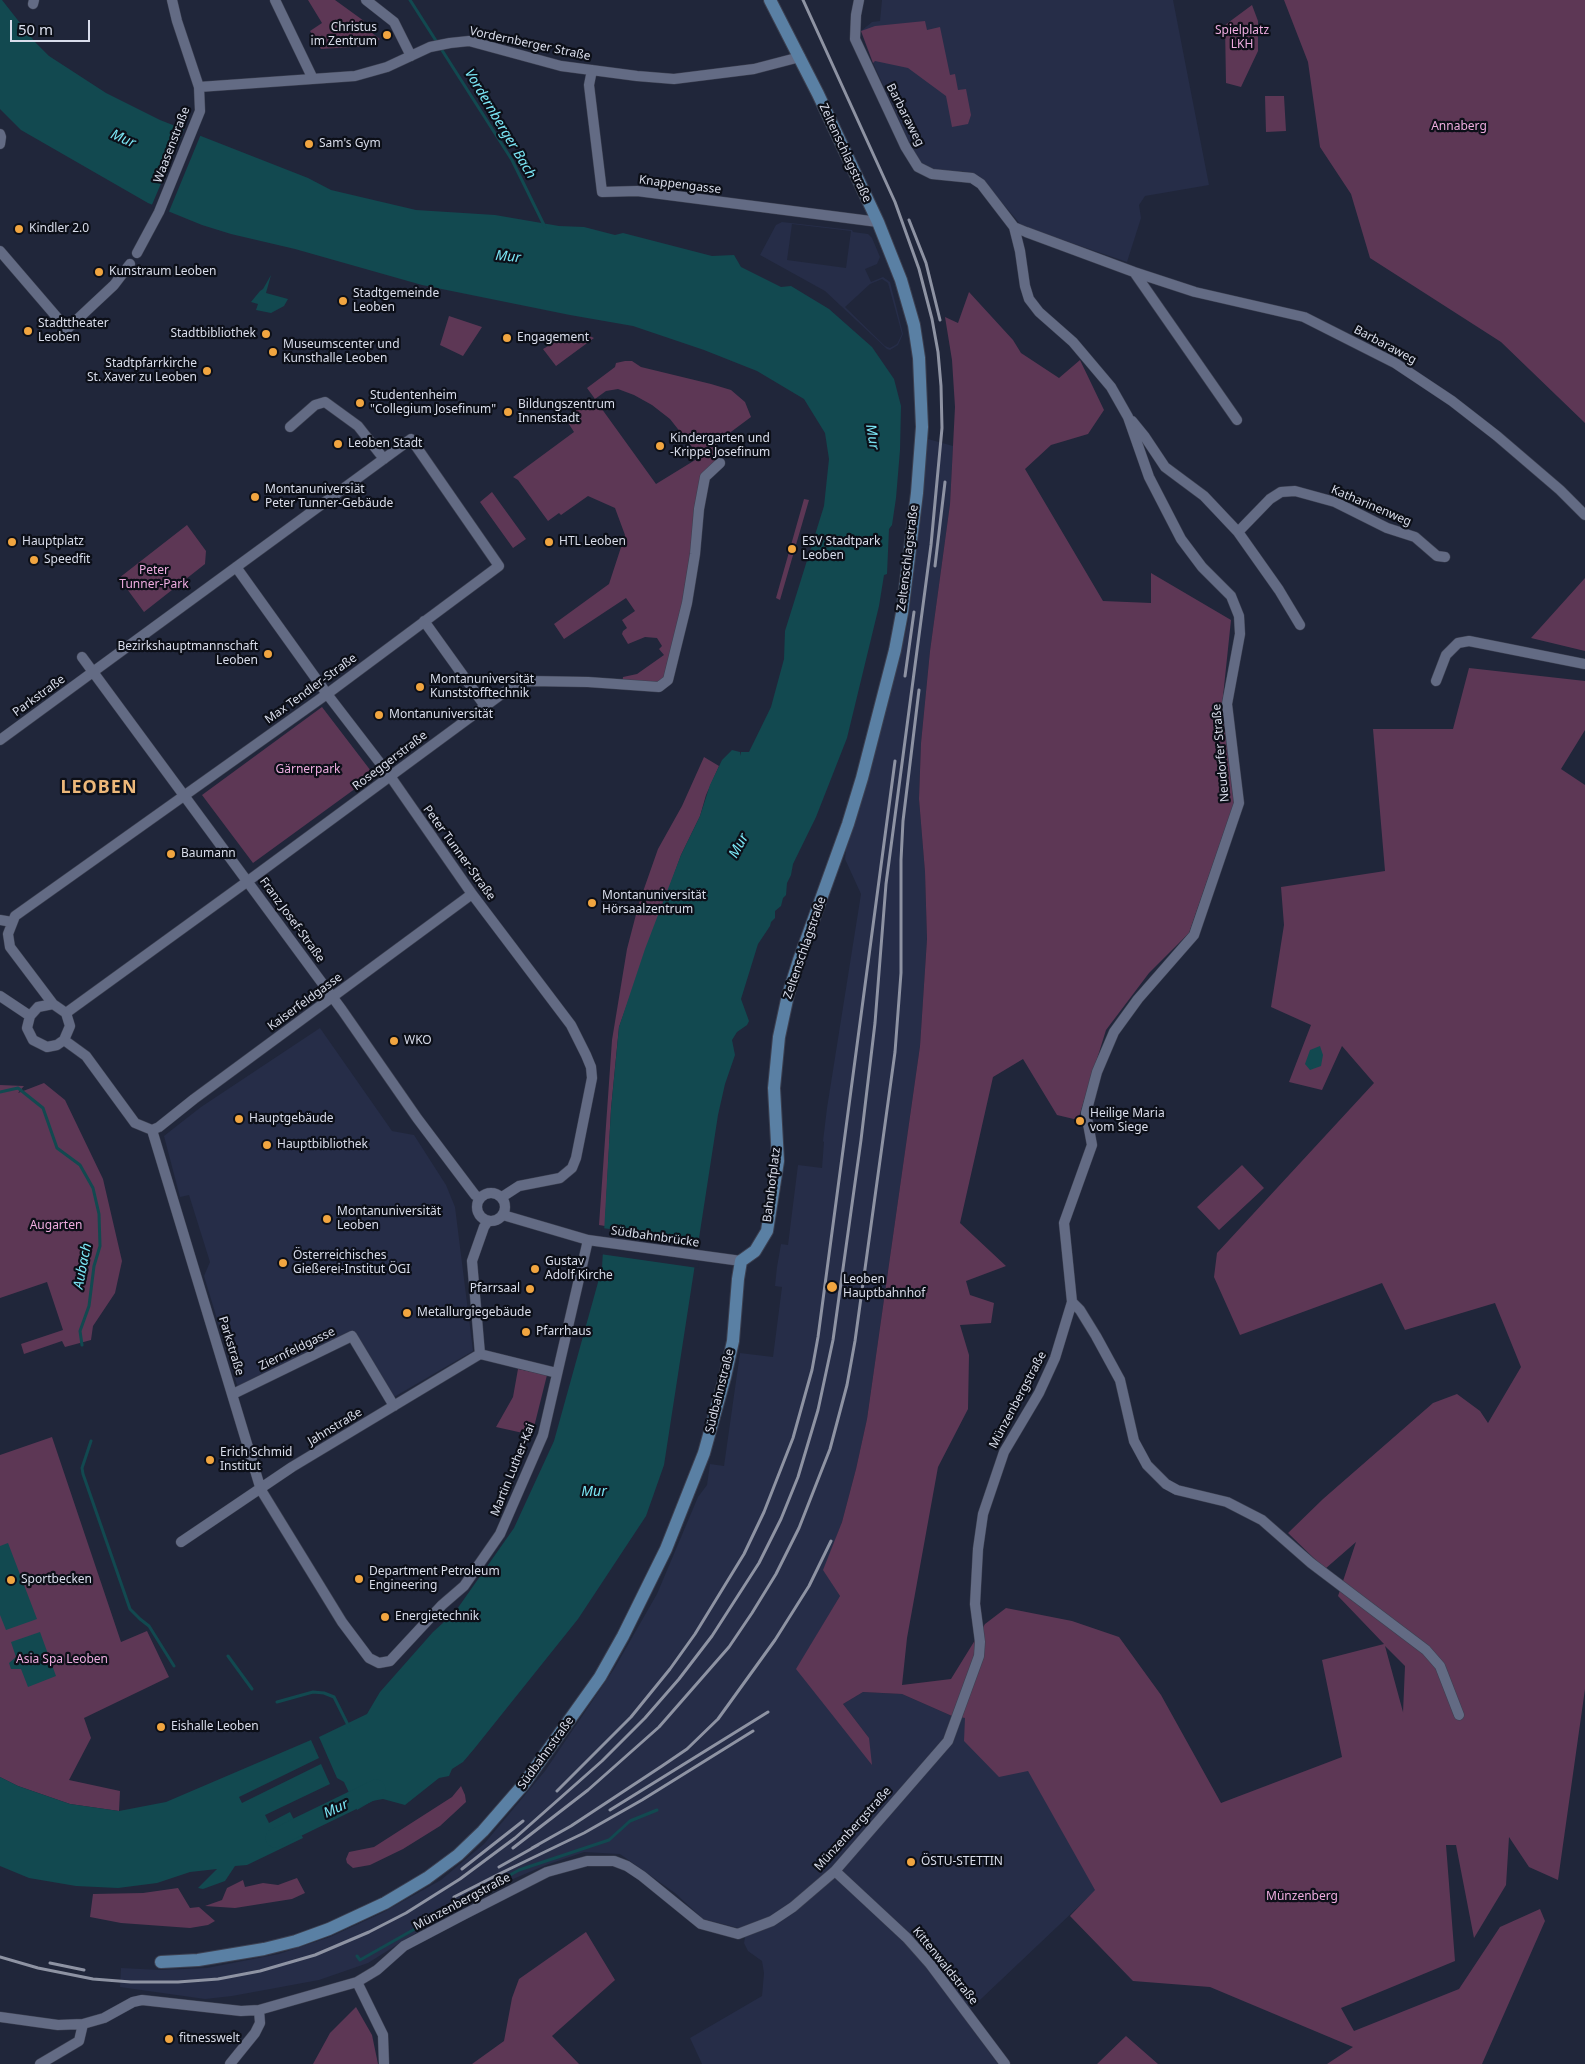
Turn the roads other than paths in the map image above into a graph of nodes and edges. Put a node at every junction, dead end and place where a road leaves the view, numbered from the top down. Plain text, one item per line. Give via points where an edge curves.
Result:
1 (172, 0) edge
2 (275, 0) edge
3 (366, 0) edge
4 (770, 0) edge
5 (859, 0) edge
6 (411, 56) junction
7 (800, 57) junction
8 (592, 70) junction
9 (313, 79) junction
10 (199, 86) junction
11 (0, 134) edge
12 (0, 144) edge
13 (878, 222) junction
14 (1014, 227) junction
15 (0, 251) edge
16 (137, 253) dead end
17 (130, 264) dead end
18 (1134, 272) junction
19 (1128, 417) junction
20 (1237, 420) dead end
21 (290, 427) dead end
22 (411, 439) joint
23 (384, 459) junction
24 (720, 463) dead end
25 (1585, 515) edge
26 (1238, 532) junction
27 (1445, 557) dead end
28 (236, 567) junction
29 (424, 621) junction
30 (1300, 625) dead end
31 (82, 657) dead end
32 (1585, 664) edge
33 (93, 672) junction
34 (1436, 681) dead end
35 (327, 694) junction
36 (485, 706) junction
37 (0, 740) edge
38 (390, 776) junction
39 (184, 795) junction
40 (248, 881) junction
41 (472, 894) junction
42 (0, 920) edge
43 (12, 922) junction
44 (0, 996) edge
45 (333, 997) junction
46 (53, 1004) junction
47 (66, 1013) junction
48 (30, 1016) junction
49 (64, 1040) junction
50 (152, 1130) junction
51 (776, 1130) joint
52 (502, 1197) junction
53 (480, 1198) junction
54 (503, 1215) junction
55 (488, 1221) junction
56 (592, 1241) junction
57 (741, 1261) junction
58 (1072, 1302) junction
59 (480, 1354) junction
60 (557, 1373) junction
61 (233, 1394) junction
62 (394, 1406) junction
63 (261, 1490) junction
64 (181, 1542) dead end
65 (379, 1663) joint
66 (1459, 1715) dead end
67 (836, 1871) junction
68 (161, 1962) dead end
69 (357, 1982) junction
70 (259, 2010) junction
71 (0, 2017) edge
72 (84, 2024) junction
73 (40, 2064) edge
74 (230, 2064) edge
75 (384, 2064) edge
76 (1005, 2064) edge

1 - 10 street, Waasenstraße
2 - 9 street
3 - 6 street via 394,22
4 - 7 main road, Zeltenschlagstraße
5 - 14 street, Barbaraweg via 855,39 918,167 932,174 972,178 981,184
6 - 8 street, Vordernberger Straße via 430,47 470,41 561,66
6 - 9 street, Vordernberger Straße via 372,73
7 - 8 street, Vordernberger Straße via 754,69 674,78
7 - 13 main road, Zeltenschlagstraße
8 - 13 street, Knappengasse via 589,85 602,192 638,191
9 - 10 street, Vordernberger Straße
10 - 16 street, Waasenstraße via 197,120 159,212
11 - 12 street
13 - 51 main road, Zeltenschlagstraße via 901,280 914,325 919,358 922,427 916,493 902,613 886,688 848,824 788,995 774,1088
14 - 18 street, Barbaraweg
14 - 19 street, Neudorfer Straße via 1029,299 1073,342 1111,387
15 - 17 street via 66,329 114,285
18 - 20 street
18 - 25 street, Barbaraweg via 1195,292 1304,317 1395,363 1497,436
19 - 26 street via 1164,467 1204,496
19 - 58 street, Neudorfer Straße via 1149,477 1180,538 1202,567 1231,596 1239,616 1240,634 1227,704 1239,803 1194,934 1114,1032 1097,1072 1086,1113 1092,1144 1064,1223
21 - 23 street via 315,405 325,402 358,426
22 - 23 street, Parkstraße
22 - 29 street, Max Tendler-Straße via 499,566
23 - 28 street, Parkstraße
24 - 36 street, Roseggerstraße via 705,477 687,604 668,680 659,687 615,689 523,681
26 - 27 street, Katharinenweg via 1270,499 1281,492 1294,491 1335,502 1387,528 1415,537 1437,556
26 - 30 street
28 - 33 street, Parkstraße
28 - 35 street, Peter Tunner-Straße
29 - 35 street, Max Tendler-Straße
29 - 36 street
31 - 33 street, Franz Josef-Straße
32 - 34 street via 1470,641 1458,643 1446,655
33 - 37 street, Parkstraße
33 - 39 street, Franz Josef-Straße
35 - 38 street, Peter Tunner-Straße
35 - 39 street, Max Tendler-Straße
36 - 38 street, Roseggerstraße
38 - 40 street, Roseggerstraße
38 - 41 street, Peter Tunner-Straße
39 - 40 street, Franz Josef-Straße
39 - 43 street, Max Tendler-Straße via 15,916
40 - 45 street, Franz Josef-Straße
40 - 47 street, Roseggerstraße
41 - 45 street, Kaiserfeldgasse
41 - 52 street, Peter Tunner-Straße via 571,1025 591,1067 592,1078 576,1158 567,1173 554,1180 519,1186
42 - 43 street
43 - 46 street via 8,937 10,947
44 - 48 street
45 - 50 street, Kaiserfeldgasse
45 - 53 street, Franz Josef-Straße via 417,1118
46 - 47 street
46 - 48 street via 38,1007
47 - 49 street via 70,1026
48 - 49 street via 28,1028 33,1040 47,1047
49 - 50 street via 86,1056 135,1122
50 - 61 street, Parkstraße
51 - 57 main road, Bahnhofplatz via 778,1161 767,1231 755,1251
52 - 53 street via 492,1193
52 - 54 street via 505,1204
53 - 55 street via 478,1214
54 - 55 street via 496,1221
54 - 56 street, Südbahnbrücke
55 - 59 street via 472,1261
56 - 57 street, Südbahnbrücke
56 - 60 street, Martin Luther-Kai
57 - 68 main road, Südbahnstraße via 733,1341 725,1377 704,1453 666,1549 600,1677 523,1785 483,1831 445,1866 385,1903 329,1929 264,1949 198,1960
58 - 66 street via 1080,1310 1120,1380 1134,1441 1147,1465 1177,1490 1227,1502 1262,1520 1338,1584 1426,1650 1440,1666
58 - 67 street, Münzenbergstraße via 1055,1358 1039,1393 1004,1452 984,1514 975,1604 979,1656 948,1742
59 - 60 street
59 - 62 street, Jahnstraße
60 - 65 street, Martin Luther-Kai via 543,1435 500,1534 464,1586 390,1661
61 - 62 street, Ziernfeldgasse via 352,1336
61 - 63 street, Parkstraße
62 - 63 street, Jahnstraße via 292,1467
63 - 64 street, Jahnstraße
63 - 65 street, Parkstraße via 346,1629 369,1658
67 - 69 street, Münzenbergstraße via 772,1921 738,1934 701,1924 627,1866 614,1861 587,1861 547,1872 404,1946 377,1970
67 - 76 street, Kittenwaldstraße via 930,1964
69 - 70 street, Münzenbergstraße
69 - 75 street via 383,2035
70 - 72 street, Münzenbergstraße via 241,2011 142,2000
70 - 74 street via 260,2022 255,2033
71 - 72 street, Münzenbergstraße via 58,2025
72 - 73 street via 79,2042

